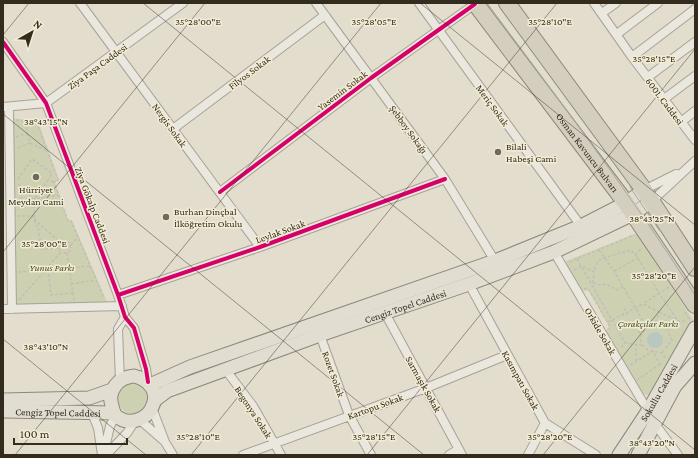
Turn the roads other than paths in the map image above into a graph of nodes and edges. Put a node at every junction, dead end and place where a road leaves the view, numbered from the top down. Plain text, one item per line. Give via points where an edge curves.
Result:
1 (80, 3) edge
2 (183, 3) edge
3 (316, 3) edge
4 (419, 3) edge
5 (475, 3) edge
6 (507, 3) edge
7 (594, 3) edge
8 (616, 3) edge
9 (658, 3) edge
10 (695, 9) edge
11 (602, 14) junction
12 (325, 15) junction
13 (438, 30) junction
14 (617, 34) junction
15 (3, 42) edge
16 (695, 42) edge
17 (117, 52) junction
18 (632, 57) junction
19 (695, 76) edge
20 (648, 77) junction
21 (371, 78) junction
22 (664, 99) junction
23 (46, 103) junction
24 (6, 107) edge
25 (695, 111) edge
26 (681, 122) junction
27 (173, 129) junction
28 (695, 140) edge
29 (695, 161) edge
30 (684, 170) junction
31 (445, 178) junction
32 (220, 192) junction
33 (648, 196) junction
34 (630, 208) junction
35 (581, 226) junction
36 (260, 247) junction
37 (554, 252) junction
38 (495, 261) junction
39 (695, 268) edge
40 (469, 284) junction
41 (118, 295) junction
42 (122, 306) junction
43 (688, 306) edge
44 (14, 307) junction
45 (3, 309) edge
46 (385, 313) junction
47 (125, 317) junction
48 (695, 328) edge
49 (320, 335) junction
50 (507, 355) junction
51 (695, 363) edge
52 (225, 369) junction
53 (149, 383) junction
54 (116, 385) junction
55 (426, 388) junction
56 (3, 400) edge
57 (154, 404) junction
58 (3, 411) edge
59 (648, 411) junction
60 (92, 413) junction
61 (115, 414) junction
62 (349, 415) junction
63 (137, 420) junction
64 (545, 424) junction
65 (655, 424) junction
66 (165, 442) junction
67 (274, 444) junction
68 (461, 452) edge
69 (104, 455) edge
70 (173, 455) edge
71 (243, 455) edge
72 (280, 455) edge
73 (371, 455) edge
74 (449, 455) edge
75 (528, 455) edge
76 (596, 455) edge
77 (619, 455) edge
78 (638, 455) edge
79 (678, 455) edge

1 - 17 street, Nergis Sokak
2 - 17 street, Ziya Paşa Caddesi
3 - 12 street, Şebboy Sokağı
4 - 13 street, Meriç Sokak
5 - 13 street, Yasemin Sokak
5 - 34 highway, Osman Kavuncu Bulvarı
6 - 33 highway
7 - 11 street, 6001. Caddesi
8 - 11 street
9 - 14 street
10 - 18 street
11 - 14 street, 6001. Caddesi
12 - 21 street, Şebboy Sokağı
12 - 27 street, Filyos Sokak
13 - 21 street, Yasemin Sokak
13 - 35 street, Meriç Sokak
14 - 18 street, 6001. Caddesi
15 - 23 street, Ziya Gökalp Caddesi
16 - 20 street
17 - 23 street, Ziya Paşa Caddesi
17 - 27 street, Nergis Sokak
18 - 20 street, 6001. Caddesi
19 - 22 street
20 - 22 street, 6001. Caddesi
21 - 31 street, Şebboy Sokağı
21 - 32 street, Yasemin Sokak
22 - 26 street, 6001. Caddesi
23 - 24 street, Ziya Paşa Caddesi
23 - 41 street, Ziya Gökalp Caddesi
24 - 44 street
25 - 26 street
26 - 28 street, 6001. Caddesi
27 - 32 street, Nergis Sokak
29 - 30 street
30 - 33 street
30 - 33 street
31 - 36 street, Leylak Sokak
31 - 38 street, Şebboy Sokağı
32 - 36 street, Nergis Sokak
33 - 34 main road, Cengiz Topel Caddesi via 645,207
33 - 39 highway
34 - 35 main road, Cengiz Topel Caddesi
34 - 37 main road, Cengiz Topel Caddesi
34 - 43 highway, Osman Kavuncu Bulvarı
35 - 38 main road, Cengiz Topel Caddesi
36 - 41 street, Leylak Sokak
37 - 40 main road, Cengiz Topel Caddesi
37 - 59 street, Orkide Sokak
38 - 53 main road, Cengiz Topel Caddesi
40 - 46 main road, Cengiz Topel Caddesi
40 - 50 street, Kasımpatı Sokak
41 - 42 street, Ziya Gökalp Caddesi
42 - 44 street
42 - 47 street, Ziya Gökalp Caddesi
44 - 45 street
46 - 49 main road, Cengiz Topel Caddesi
46 - 55 street, Sarmaşık Sokak
47 - 53 street, Ziya Gökalp Caddesi via 134,328
47 - 54 street via 118,329
48 - 59 main road, Sokullu Caddesi
49 - 52 main road, Cengiz Topel Caddesi
49 - 62 street, Rozet Sokak
50 - 55 street, Kartopu Sokak
50 - 64 street, Kasımpatı Sokak
51 - 65 main road, Sokullu Caddesi via 675,386
52 - 57 main road, Cengiz Topel Caddesi via 167,391
52 - 67 street, Begonya Sokak via 253,406
53 - 54 main road via 134,376
53 - 57 main road via 154,390
54 - 56 main road, Cengiz Topel Caddesi via 90,398
54 - 61 main road via 111,403
55 - 62 street, Kartopu Sokak
55 - 68 street, Sarmaşık Sokak
57 - 63 main road via 146,417
57 - 66 street
58 - 60 main road, Cengiz Topel Caddesi
59 - 77 main road, Sokullu Caddesi
60 - 61 main road, Cengiz Topel Caddesi
60 - 69 street
61 - 63 main road via 127,420
61 - 69 street
62 - 67 street, Kartopu Sokak
62 - 73 street, Rozet Sokak
63 - 66 street
63 - 69 street via 127,434
64 - 75 street
64 - 76 street, Kasımpatı Sokak
65 - 78 main road, Sokullu Caddesi
65 - 79 street
66 - 70 street
67 - 71 street, Kartopu Sokak
67 - 72 street, Begonya Sokak
68 - 74 street

